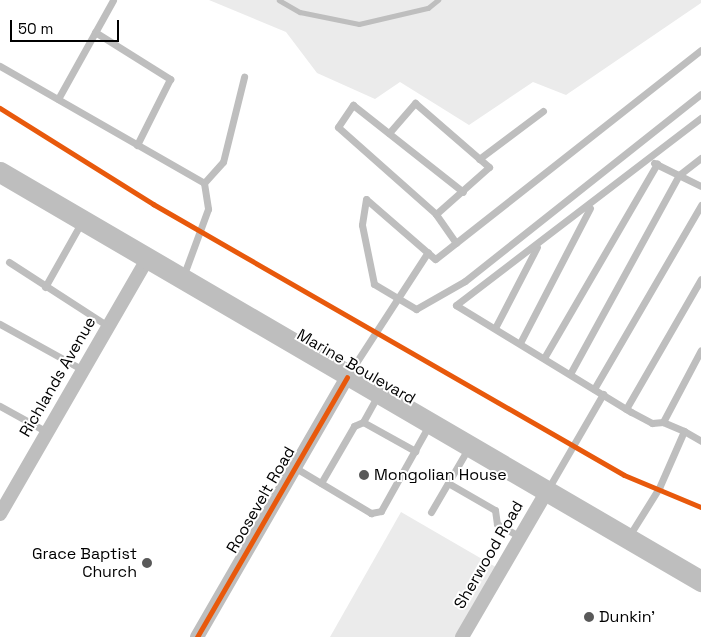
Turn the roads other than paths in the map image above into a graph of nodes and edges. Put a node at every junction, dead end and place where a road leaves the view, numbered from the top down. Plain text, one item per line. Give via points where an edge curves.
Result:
1 (113, 0) edge
2 (95, 32) junction
3 (701, 50) edge
4 (0, 66) edge
5 (244, 77) dead end
6 (701, 94) edge
7 (58, 99) junction
8 (543, 111) dead end
9 (701, 118) edge
10 (389, 133) junction
11 (136, 144) junction
12 (701, 158) edge
13 (479, 159) junction
14 (647, 159) junction
15 (657, 164) junction
16 (0, 172) edge
17 (679, 175) junction
18 (204, 183) junction
19 (701, 186) edge
20 (463, 192) junction
21 (591, 205) junction
22 (701, 205) edge
23 (436, 214) junction
24 (82, 220) junction
25 (456, 243) junction
26 (538, 244) junction
27 (428, 252) junction
28 (147, 259) junction
29 (9, 262) dead end
30 (182, 279) junction
31 (701, 279) edge
32 (46, 287) junction
33 (396, 301) junction
34 (0, 324) edge
35 (108, 326) junction
36 (495, 328) junction
37 (520, 343) junction
38 (701, 350) edge
39 (544, 358) junction
40 (83, 370) junction
41 (570, 374) junction
42 (347, 377) junction
43 (594, 388) junction
44 (602, 394) junction
45 (379, 395) junction
46 (0, 406) edge
47 (626, 409) junction
48 (364, 422) junction
49 (663, 422) junction
50 (430, 424) junction
51 (684, 431) junction
52 (47, 432) junction
53 (701, 441) edge
54 (469, 447) junction
55 (415, 451) junction
56 (294, 467) junction
57 (321, 483) junction
58 (448, 483) junction
59 (547, 491) junction
60 (431, 512) dead end
61 (0, 514) edge
62 (520, 537) junction
63 (628, 538) junction
64 (701, 581) edge
65 (467, 635) edge
66 (197, 637) edge

1 - 2 lane
2 - 7 lane
2 - 11 lane via 170,80
3 - 25 lane
4 - 7 lane
5 - 18 lane via 222,162
6 - 33 lane via 465,281 416,309
7 - 11 lane
8 - 13 lane
9 - 14 lane
10 - 13 lane via 415,103
10 - 20 lane
10 - 23 lane via 353,105 338,127
11 - 18 lane
12 - 17 lane
13 - 20 lane via 489,167
14 - 15 lane
14 - 21 lane
15 - 17 lane
15 - 39 lane
16 - 24 main road, Marine Boulevard
17 - 19 lane
17 - 41 lane
18 - 30 lane via 208,210
20 - 23 lane
21 - 26 lane
21 - 37 lane
22 - 43 lane
23 - 25 lane
24 - 28 main road, Marine Boulevard
24 - 32 lane
25 - 27 lane via 436,259
26 - 36 lane
26 - 36 lane via 456,305
27 - 33 lane
27 - 33 lane via 366,199 362,226 374,284
28 - 30 main road, Marine Boulevard
28 - 35 street, Richlands Avenue
29 - 32 lane
30 - 42 main road, Marine Boulevard
31 - 47 lane
32 - 35 lane
33 - 42 lane
34 - 40 lane
35 - 40 street, Richlands Avenue
36 - 37 lane
37 - 39 lane
38 - 49 lane
39 - 41 lane
40 - 52 street, Richlands Avenue
41 - 43 lane
42 - 45 main road, Marine Boulevard
42 - 56 street, Roosevelt Road
43 - 44 lane
44 - 47 lane
44 - 59 lane
45 - 48 lane
45 - 50 main road, Marine Boulevard
46 - 52 lane
47 - 49 lane via 652,423
48 - 55 lane
48 - 57 lane via 354,426
49 - 51 lane
50 - 54 main road, Marine Boulevard
50 - 55 lane
51 - 53 lane
51 - 63 lane via 659,488
52 - 61 street, Richlands Avenue
54 - 58 lane
54 - 59 main road, Marine Boulevard
55 - 57 lane via 380,511 371,514
56 - 57 lane
56 - 66 street, Roosevelt Road
58 - 60 lane
58 - 62 lane via 495,510 497,524
59 - 62 street, Sherwood Road
59 - 63 main road, Marine Boulevard
62 - 65 street, Sherwood Road
63 - 64 main road, Marine Boulevard

